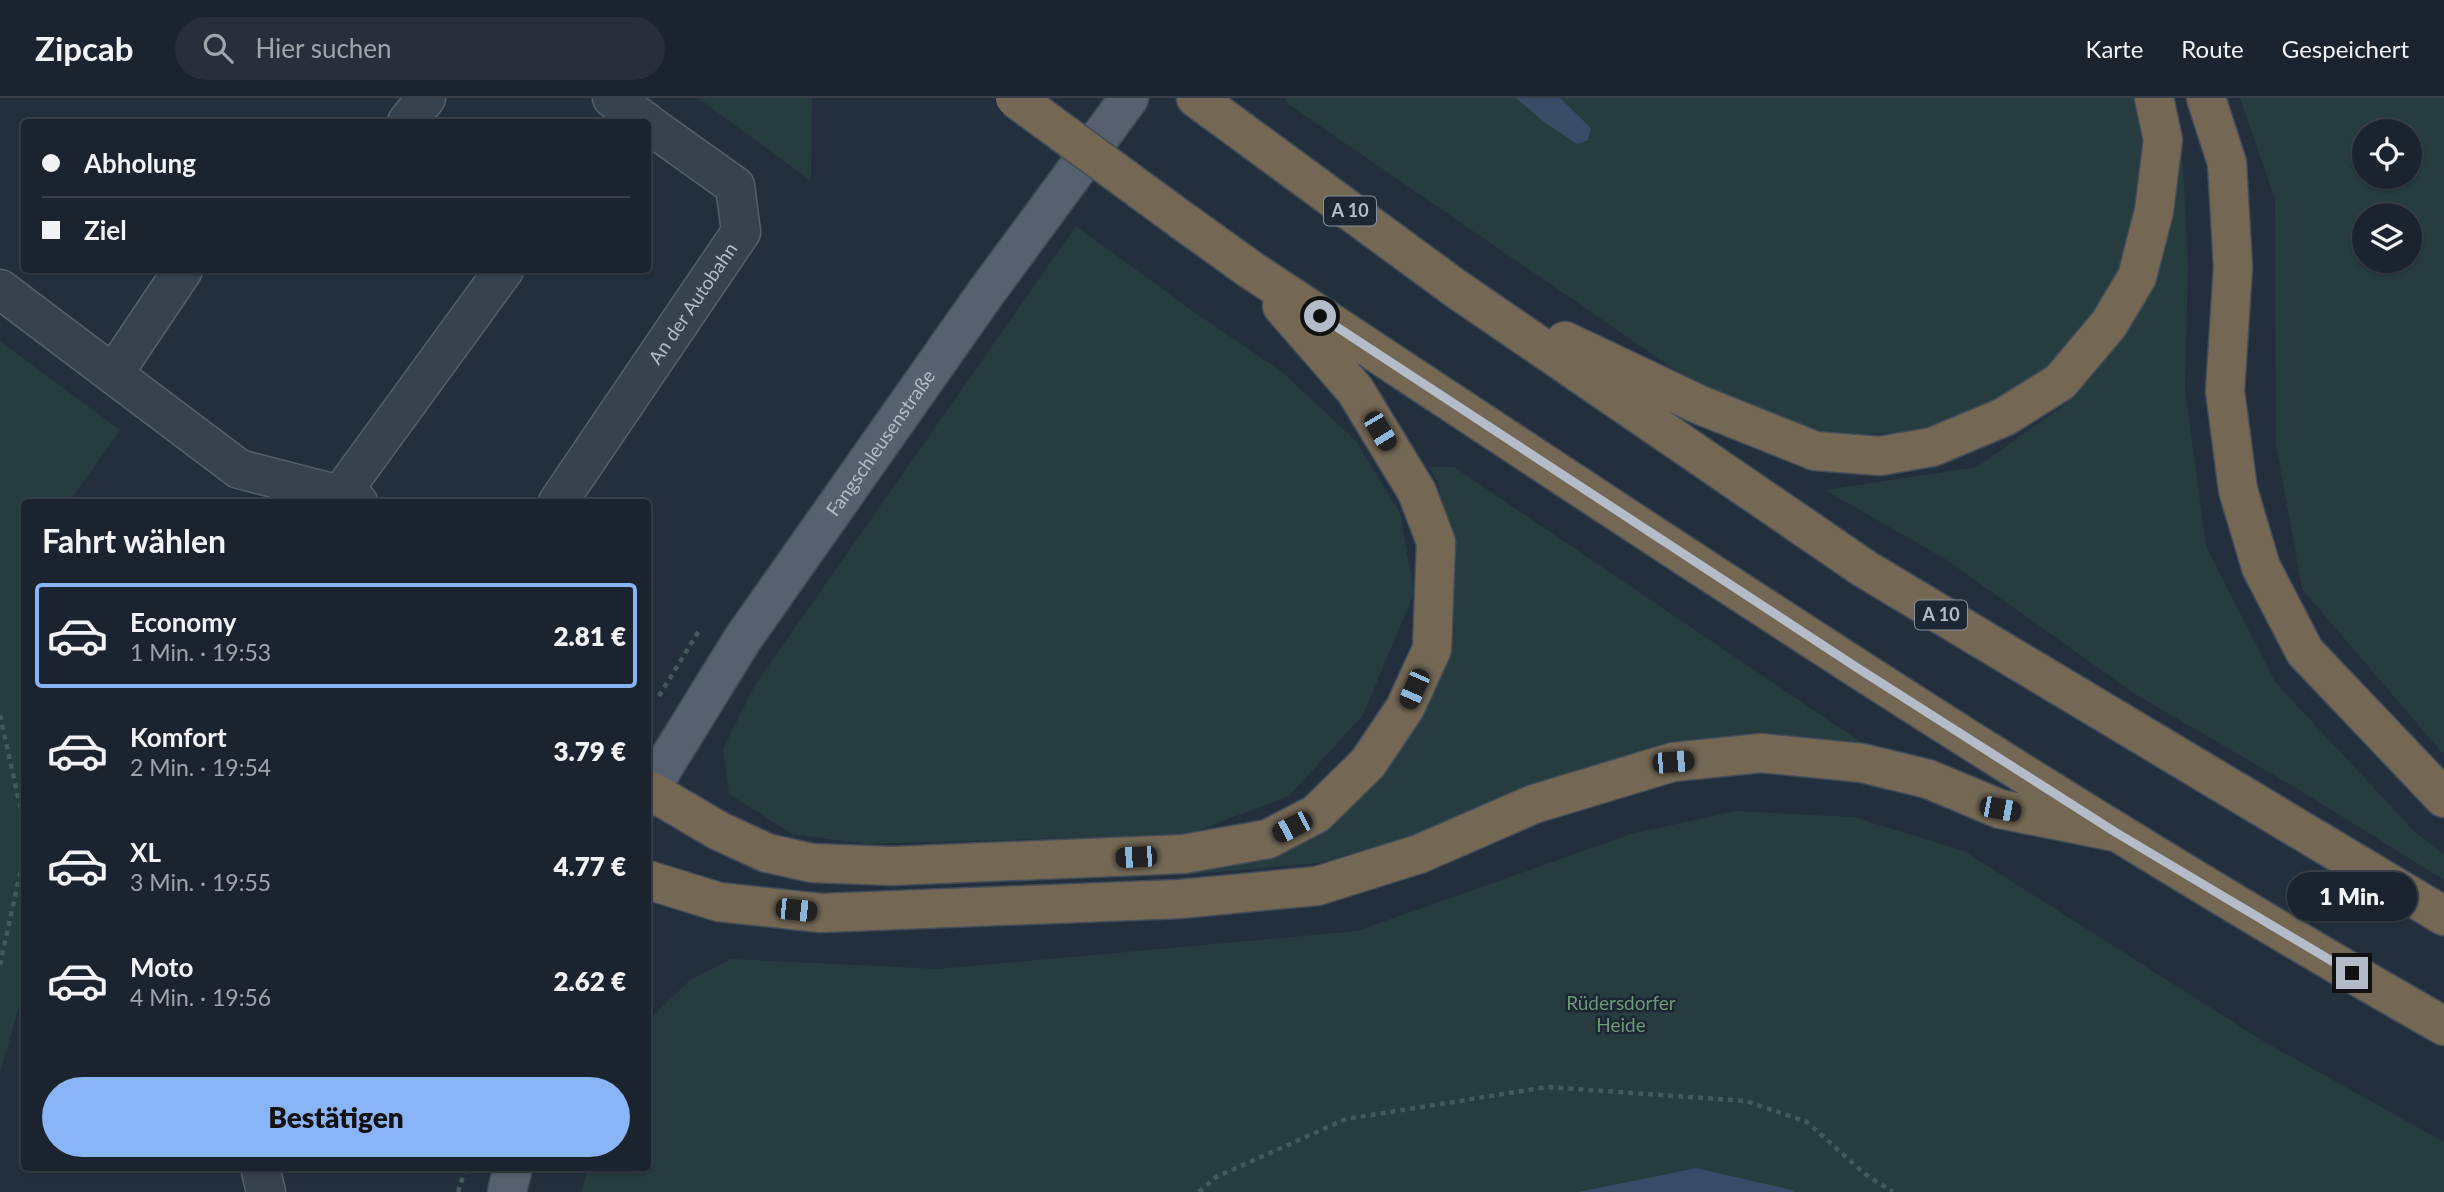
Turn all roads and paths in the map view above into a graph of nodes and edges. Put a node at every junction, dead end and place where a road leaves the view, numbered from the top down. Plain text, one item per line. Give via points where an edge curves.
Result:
1 (612, 98) edge
2 (1016, 98) edge
3 (1129, 98) edge
4 (1196, 98) edge
5 (2154, 98) edge
6 (2206, 98) edge
7 (641, 119) edge
8 (651, 126) edge
9 (1251, 270) junction
10 (181, 273) edge
11 (502, 273) edge
12 (1455, 288) junction
13 (0, 289) edge
14 (114, 373) junction
15 (349, 499) edge
16 (560, 499) edge
17 (0, 715) edge
18 (651, 791) edge
19 (651, 796) edge
20 (2444, 799) edge
21 (21, 810) edge
22 (2115, 832) junction
23 (21, 869) edge
24 (651, 881) edge
25 (2444, 916) edge
26 (0, 965) edge
27 (2444, 1026) edge
28 (261, 1171) edge
29 (465, 1171) edge
30 (512, 1171) edge
31 (267, 1192) edge
32 (458, 1192) edge
33 (507, 1192) edge
34 (1199, 1192) edge
35 (1893, 1192) edge

1 - 7 street, An der Autobahn
2 - 9 highway, bridge
3 - 18 main road, Fangschleusenstraße via 742,640
4 - 12 highway, A 10
5 - 12 highway via 2162,140 2154,211 2137,277 2109,324 2060,382 2004,417 1932,447 1880,456 1815,451 1700,405
6 - 20 highway via 2227,163 2233,267 2225,391 2238,490 2261,566 2305,652
8 - 16 street, An der Autobahn via 735,186 741,232
9 - 19 highway via 1355,390 1417,492 1436,542 1432,649 1405,708 1368,763 1316,814 1268,839 1184,854 892,866 812,863 767,853
9 - 22 highway
10 - 14 street
11 - 15 street
12 - 25 highway, A 10 via 1865,569
13 - 14 street
14 - 15 street via 239,470
17 - 21 path
22 - 24 highway via 2000,809 1928,779 1862,763 1761,753 1673,762 1534,803 1419,854 1317,886 1180,899 821,913 719,902
22 - 27 highway
23 - 26 path
28 - 31 street
29 - 32 path
30 - 33 main road
34 - 35 path via 1216,1177 1346,1119 1547,1087 1746,1101 1807,1122 1865,1174

